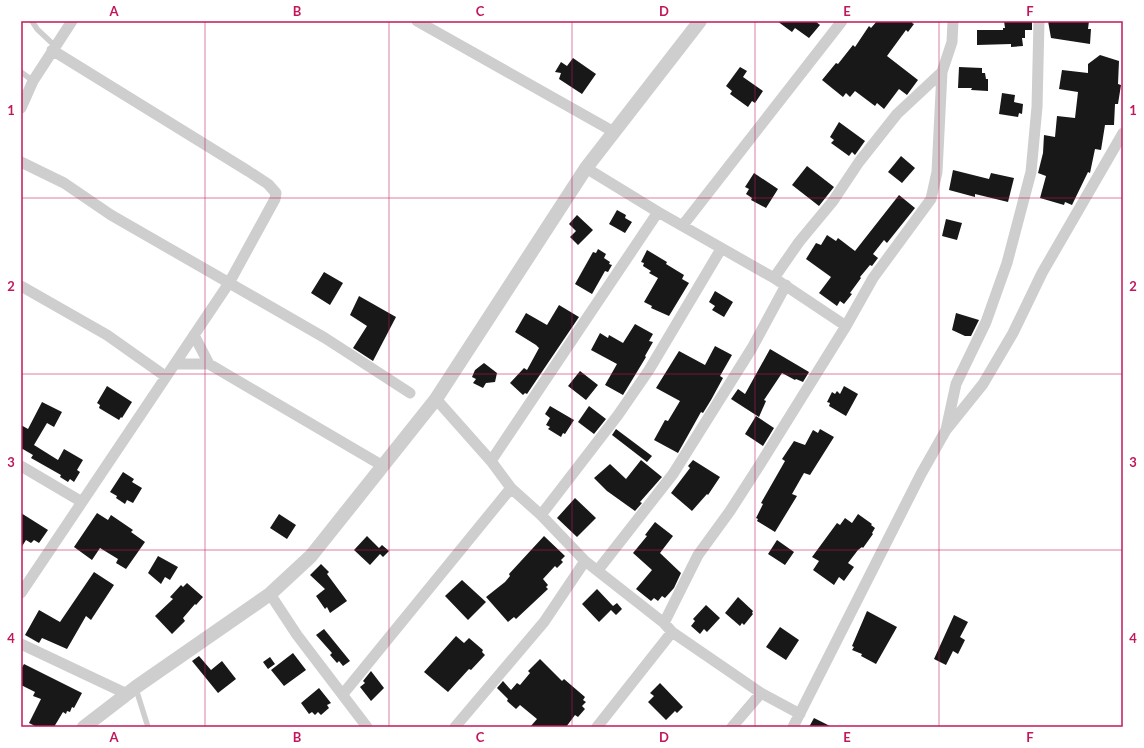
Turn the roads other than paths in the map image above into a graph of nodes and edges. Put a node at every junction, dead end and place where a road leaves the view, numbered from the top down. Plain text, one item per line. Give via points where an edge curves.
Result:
1 (32, 21) edge
2 (72, 21) edge
3 (417, 21) edge
4 (700, 21) edge
5 (952, 21) edge
6 (1039, 21) edge
7 (837, 24) edge
8 (54, 48) junction
9 (21, 72) edge
10 (942, 72) junction
11 (34, 81) junction
12 (21, 108) edge
13 (614, 132) junction
14 (1123, 133) edge
15 (21, 162) edge
16 (586, 168) junction
17 (658, 212) junction
18 (683, 225) junction
19 (721, 249) junction
20 (774, 278) junction
21 (229, 283) junction
22 (786, 285) junction
23 (21, 286) edge
24 (846, 326) junction
25 (194, 335) junction
26 (176, 364) junction
27 (209, 364) junction
28 (165, 376) junction
29 (410, 393) dead end
30 (436, 399) junction
31 (946, 430) junction
32 (491, 461) junction
33 (21, 466) edge
34 (383, 466) junction
35 (511, 488) junction
36 (82, 502) junction
37 (541, 515) junction
38 (585, 561) junction
39 (598, 570) junction
40 (21, 593) edge
41 (270, 594) junction
42 (664, 623) junction
43 (672, 632) junction
44 (21, 644) edge
45 (131, 690) junction
46 (761, 692) junction
47 (343, 694) junction
48 (800, 714) junction
49 (84, 727) edge
50 (148, 727) edge
51 (367, 727) edge
52 (455, 727) edge
53 (597, 727) edge
54 (732, 727) edge
55 (793, 727) edge

1 - 8 lane
2 - 8 street
3 - 13 street
4 - 13 street
5 - 10 street via 952,42
6 - 31 street via 1037,107 1031,172 1007,263 986,322 956,384
7 - 18 street
8 - 11 street
8 - 21 street via 268,184 276,193
9 - 11 lane
10 - 20 street via 897,114 858,162 833,201 799,242
10 - 24 street via 937,172 931,200 873,278
11 - 12 street
13 - 16 street
14 - 31 street via 1042,273 1006,346 983,384
15 - 21 street via 64,183 111,215
16 - 17 street
16 - 30 street
17 - 18 street
17 - 32 street
18 - 19 street
19 - 20 street
19 - 37 street via 645,376
20 - 22 street
21 - 25 street
21 - 29 street via 325,338
22 - 24 street
22 - 39 street via 752,348 673,474
23 - 28 street via 107,335
24 - 42 street via 755,473 698,555
25 - 26 street
25 - 27 street
26 - 27 street
26 - 28 street
27 - 34 street
28 - 36 street
30 - 32 street
30 - 34 street
31 - 48 street via 921,474
32 - 35 street
33 - 36 street
34 - 41 street via 311,556
35 - 37 street
35 - 47 street
36 - 40 street
37 - 38 street
38 - 39 street
38 - 52 street via 544,622
39 - 42 street
41 - 45 street
41 - 47 street via 297,635
42 - 43 street
43 - 46 street
43 - 53 street
44 - 45 street
45 - 49 street
45 - 50 lane
46 - 48 street
46 - 54 street
47 - 51 street
48 - 55 street

